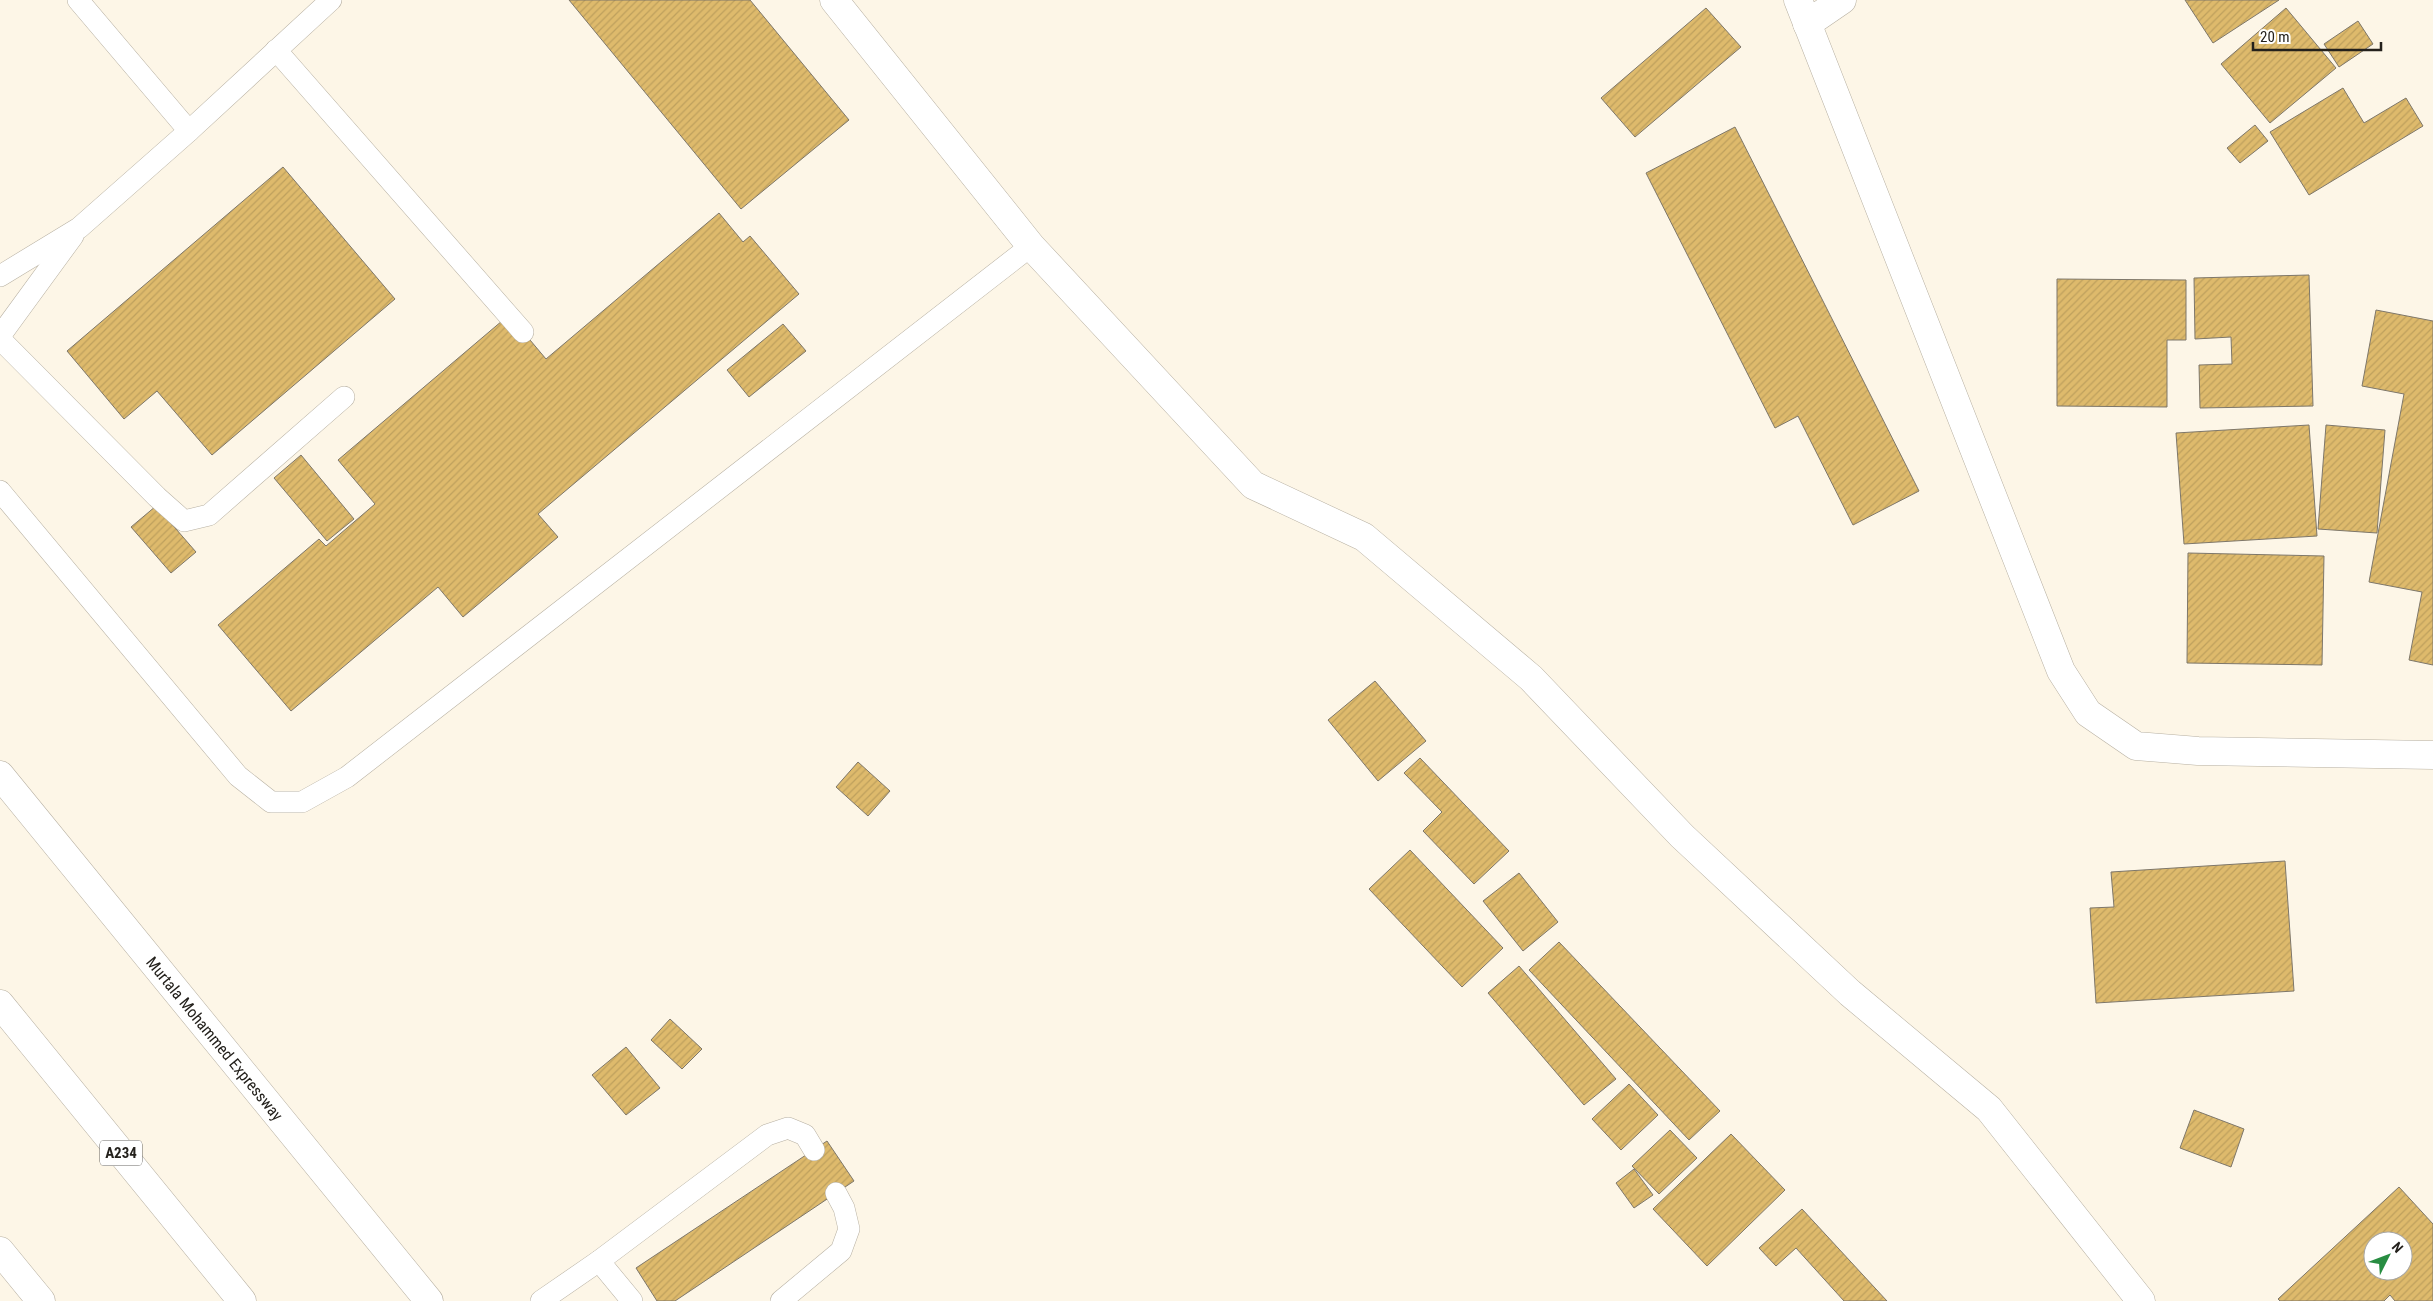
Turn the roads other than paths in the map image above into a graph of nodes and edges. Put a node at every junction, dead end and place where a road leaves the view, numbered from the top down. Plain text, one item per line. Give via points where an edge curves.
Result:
1 (78, 0) edge
2 (331, 0) edge
3 (834, 0) edge
4 (1842, 0) edge
5 (1803, 12) edge
6 (276, 50) junction
7 (189, 131) junction
8 (79, 228) junction
9 (1031, 246) junction
10 (0, 276) edge
11 (522, 332) dead end
12 (0, 337) edge
13 (344, 397) dead end
14 (0, 491) edge
15 (2433, 755) edge
16 (0, 775) edge
17 (0, 1004) edge
18 (814, 1150) dead end
19 (836, 1193) dead end
20 (0, 1251) edge
21 (599, 1262) junction
22 (41, 1301) edge
23 (242, 1301) edge
24 (429, 1301) edge
25 (541, 1301) edge
26 (632, 1301) edge
27 (781, 1301) edge
28 (2141, 1301) edge

1 - 7 lane
2 - 6 lane
3 - 9 main road
4 - 5 main road
5 - 15 main road via 2061,671 2088,713 2136,746 2198,751
6 - 7 lane
6 - 11 lane
7 - 8 lane
8 - 10 lane
8 - 12 lane
9 - 14 lane via 347,777 302,802 271,802 238,776
9 - 28 main road via 1253,484 1364,537 1524,672 1682,836 1843,987 1989,1109
12 - 13 lane via 184,521 209,515
16 - 24 main road, Murtala Mohammed Expressway
17 - 23 main road, A234
18 - 21 lane via 805,1135 788,1128 767,1135
19 - 27 lane via 849,1229 841,1251
20 - 22 main road
21 - 25 lane
21 - 26 lane

